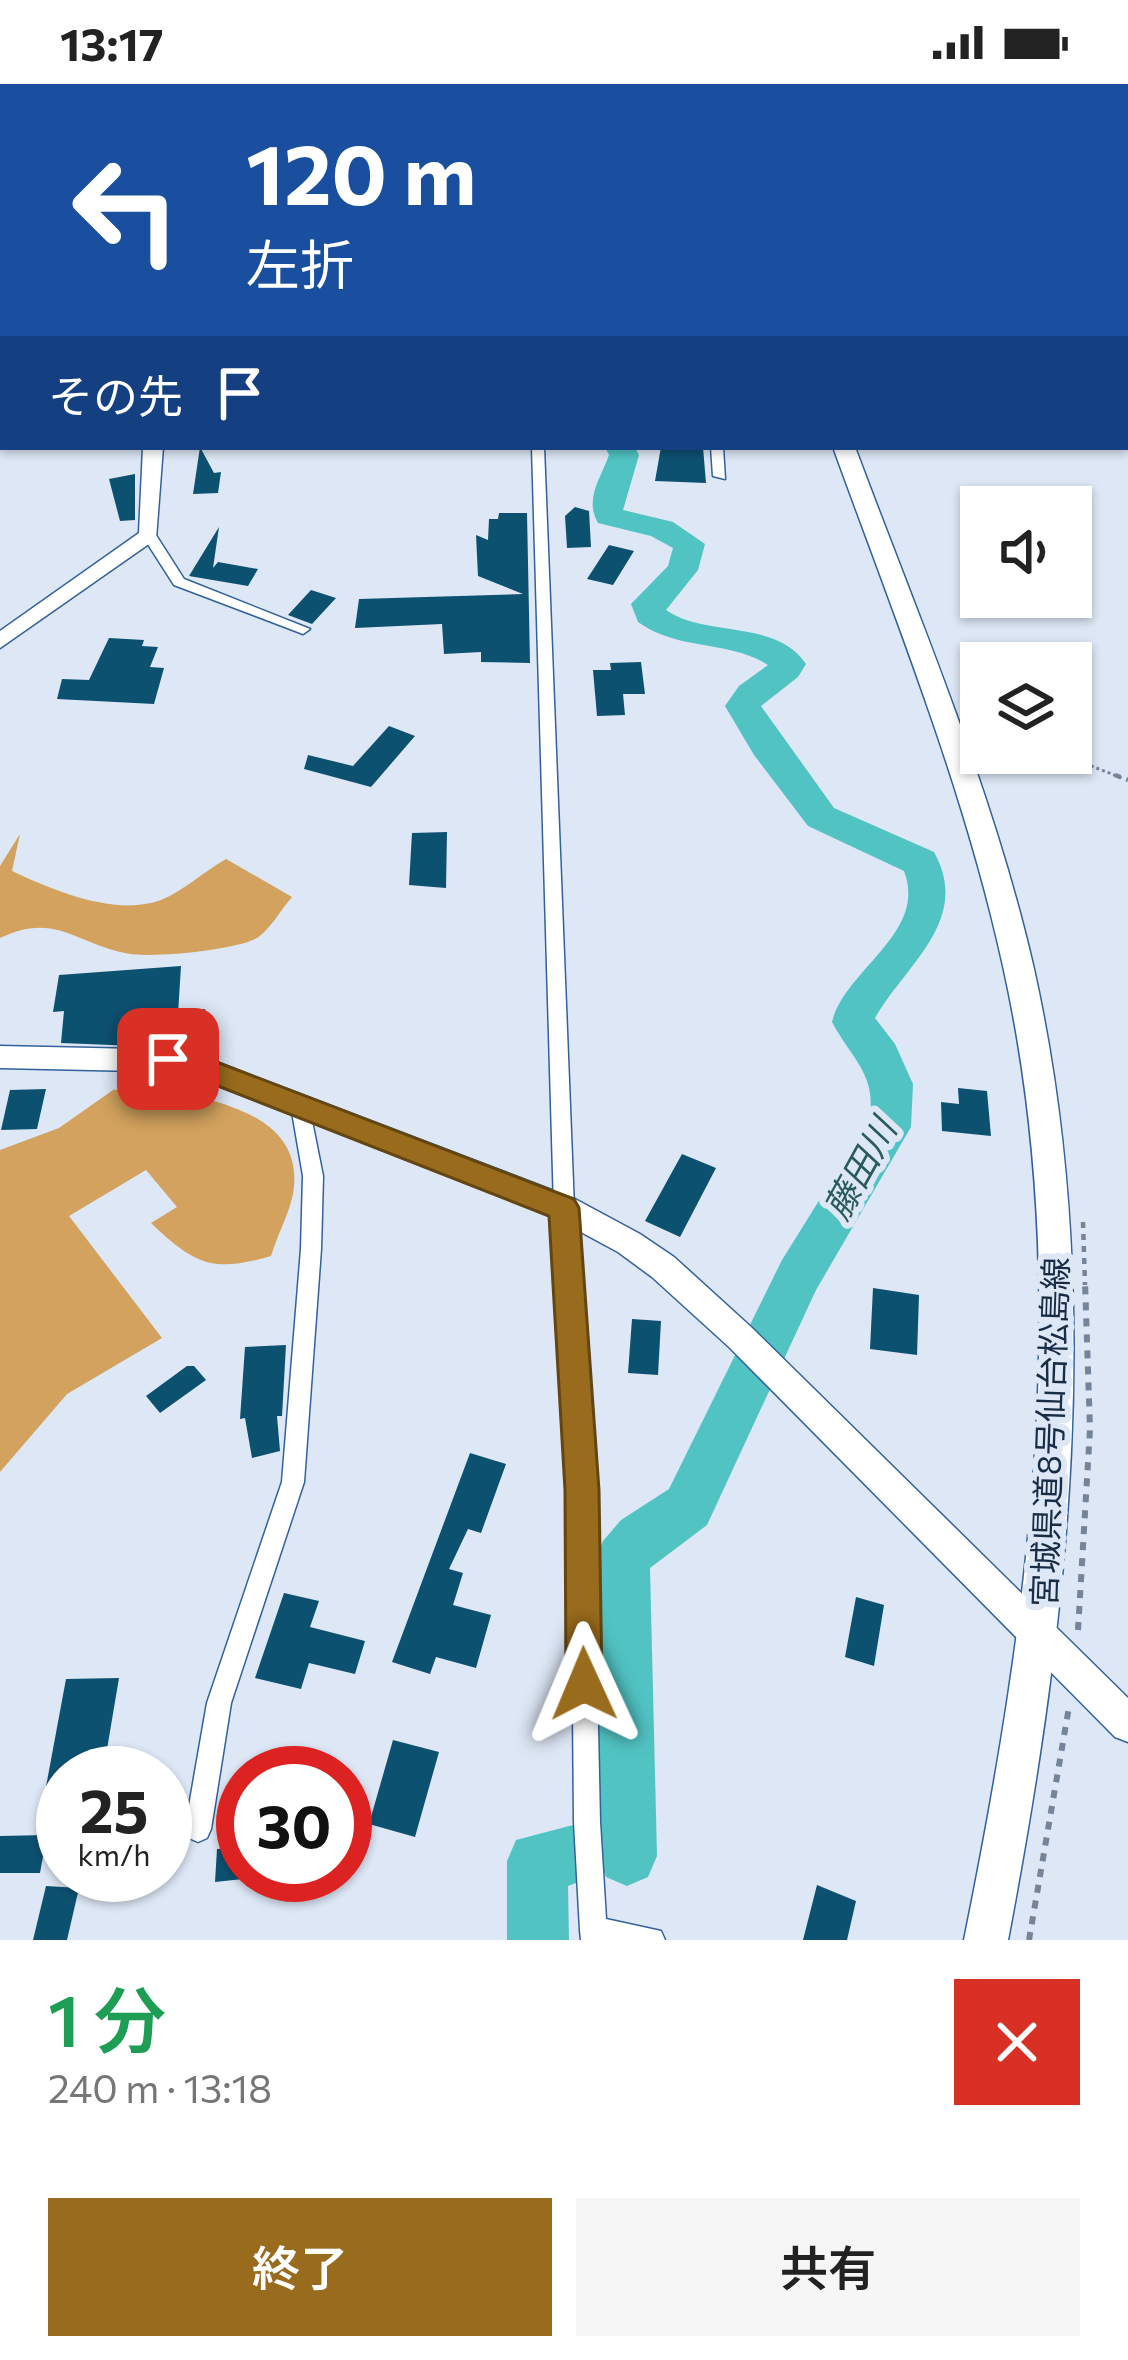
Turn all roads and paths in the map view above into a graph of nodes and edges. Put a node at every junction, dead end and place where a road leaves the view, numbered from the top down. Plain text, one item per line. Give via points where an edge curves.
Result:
1 (153, 450) edge
2 (538, 450) edge
3 (717, 450) edge
4 (845, 450) edge
5 (720, 476) dead end
6 (148, 535) junction
7 (303, 629) dead end
8 (0, 640) edge
9 (1092, 766) edge
10 (1128, 780) edge
11 (0, 1057) edge
12 (300, 1106) junction
13 (564, 1208) junction
14 (1041, 1638) junction
15 (1128, 1724) edge
16 (198, 1829) dead end
17 (594, 1935) edge
18 (652, 1940) edge
19 (986, 1940) edge

1 - 6 street
2 - 13 street
3 - 5 street
4 - 14 main road, 宮城県道8号仙台松島線 via 972,794 1039,1069 1056,1188 1059,1322
6 - 7 street via 179,582
6 - 8 street
9 - 10 path
11 - 12 street via 184,1061
12 - 13 street
12 - 16 street via 313,1176 293,1483 219,1703
13 - 14 street via 663,1267
13 - 17 street via 582,1490
14 - 15 street
14 - 19 main road, 宮城県道8号仙台松島線
17 - 18 street

